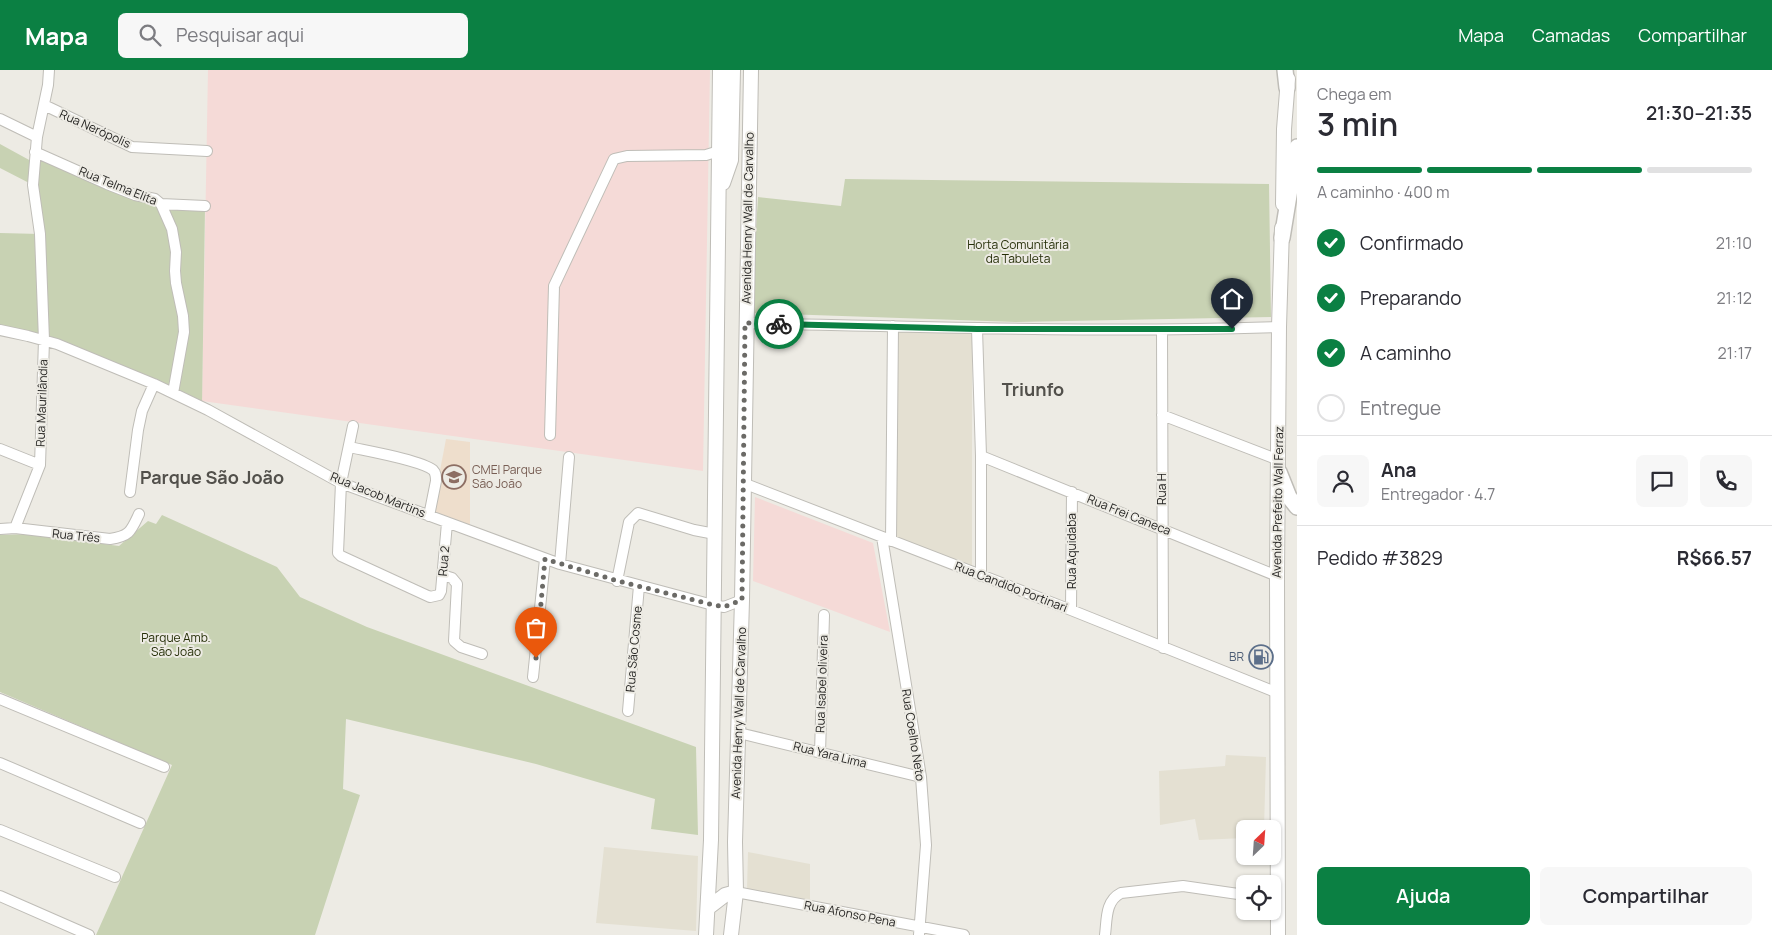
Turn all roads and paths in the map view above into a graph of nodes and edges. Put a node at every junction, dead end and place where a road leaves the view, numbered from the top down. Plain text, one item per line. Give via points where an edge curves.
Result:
1 (50, 70) edge
2 (720, 70) edge
3 (733, 70) edge
4 (739, 70) edge
5 (751, 70) edge
6 (1285, 70) edge
7 (1289, 70) edge
8 (1287, 88) junction
9 (44, 106) junction
10 (0, 119) edge
11 (37, 137) junction
12 (1297, 147) edge
13 (207, 151) dead end
14 (719, 151) junction
15 (35, 152) junction
16 (735, 160) junction
17 (1297, 166) edge
18 (1297, 171) edge
19 (748, 194) junction
20 (719, 196) junction
21 (161, 204) junction
22 (205, 206) dead end
23 (1282, 238) junction
24 (745, 323) junction
25 (893, 326) junction
26 (1279, 327) junction
27 (977, 329) junction
28 (0, 330) edge
29 (1162, 330) junction
30 (44, 341) junction
31 (154, 384) junction
32 (174, 393) junction
33 (1162, 415) junction
34 (353, 426) dead end
35 (550, 435) dead end
36 (349, 447) junction
37 (0, 450) edge
38 (981, 456) junction
39 (568, 457) dead end
40 (40, 465) junction
41 (1279, 466) junction
42 (341, 483) junction
43 (743, 483) junction
44 (130, 492) dead end
45 (1072, 492) junction
46 (1297, 507) edge
47 (139, 514) dead end
48 (429, 516) junction
49 (447, 523) junction
50 (15, 528) junction
51 (1162, 528) junction
52 (0, 529) edge
53 (715, 534) junction
54 (886, 539) junction
55 (545, 559) junction
56 (560, 564) junction
57 (442, 575) junction
58 (981, 576) junction
59 (1277, 576) junction
60 (618, 581) junction
61 (639, 586) junction
62 (742, 600) junction
63 (714, 605) junction
64 (1071, 610) junction
65 (824, 615) dead end
66 (1163, 648) junction
67 (482, 654) dead end
68 (534, 677) dead end
69 (1278, 693) junction
70 (0, 699) edge
71 (628, 712) dead end
72 (738, 733) junction
73 (820, 753) junction
74 (0, 763) edge
75 (164, 767) dead end
76 (921, 777) junction
77 (140, 823) dead end
78 (0, 830) edge
79 (1276, 875) edge
80 (115, 877) dead end
81 (736, 892) junction
82 (1236, 894) edge
83 (0, 896) edge
84 (708, 908) junction
85 (1277, 920) edge
86 (919, 931) edge
87 (89, 935) edge
88 (706, 935) edge
89 (730, 935) edge
90 (964, 935) edge
91 (1105, 935) edge
92 (1278, 935) edge

1 - 9 street, Rua Maurilândia
2 - 14 main road, Avenida Henry Wall de Carvalho
3 - 16 main road
4 - 16 main road
5 - 19 main road, Avenida Henry Wall de Carvalho
6 - 8 highway
7 - 8 main road, Avenida Prefeito Wall Ferraz
8 - 23 main road, Avenida Prefeito Wall Ferraz
9 - 11 street, Rua Maurilândia
9 - 13 street, Rua Nerópolis via 132,147
10 - 11 street
11 - 15 street, Rua Maurilândia
12 - 23 highway
14 - 20 main road, Avenida Henry Wall de Carvalho
14 - 35 street via 706,155 614,159 554,286
15 - 21 street, Rua Telma Elita
15 - 30 street, Rua Maurilândia via 33,185 40,234
16 - 19 main road
16 - 20 main road
17 - 18 highway
19 - 24 main road, Avenida Henry Wall de Carvalho
20 - 53 main road, Avenida Henry Wall de Carvalho
21 - 22 street, Rua Telma Elita
21 - 32 street via 172,229 176,252 174,271 183,316 184,340
23 - 26 main road, Avenida Prefeito Wall Ferraz
24 - 25 street
24 - 43 main road, Avenida Henry Wall de Carvalho
25 - 27 street
25 - 54 street, Rua Coelho Neto
26 - 29 street
26 - 41 main road, Avenida Prefeito Wall Ferraz
27 - 29 street
27 - 38 street
28 - 30 street, Rua Jacob Martins
29 - 33 street, Rua H
30 - 31 street, Rua Jacob Martins
30 - 40 street, Rua Maurilândia
31 - 32 street, Rua Jacob Martins
31 - 44 street via 138,430
32 - 42 street, Rua Jacob Martins
33 - 41 street
33 - 51 street, Rua H
34 - 36 street
36 - 42 street
36 - 48 street via 433,470 436,481
37 - 40 street
38 - 45 street, Rua Frei Caneca
38 - 58 street
39 - 56 street
40 - 50 street, Rua Maurilândia
41 - 46 highway via 1289,498
41 - 59 main road, Avenida Prefeito Wall Ferraz
42 - 48 street, Rua Jacob Martins
42 - 57 street, Rua 2 via 338,553 341,556 430,597 439,595
43 - 54 street, Rua Candido Portinari
43 - 62 main road, Avenida Henry Wall de Carvalho
45 - 51 street, Rua Frei Caneca
45 - 64 street, Rua Aquidaba
47 - 50 street, Rua Três via 131,531 124,537 110,539
48 - 49 street, Rua Jacob Martins
49 - 55 street, Rua Jacob Martins
49 - 57 street, Rua 2
50 - 52 street, Rua Três
51 - 59 street, Rua Frei Caneca
51 - 66 street, Rua H
53 - 60 street via 638,513 629,522
53 - 63 main road, Avenida Henry Wall de Carvalho
54 - 58 street, Rua Candido Portinari
54 - 76 street, Rua Coelho Neto
55 - 56 street, Rua Jacob Martins
55 - 68 street
56 - 60 street, Rua Jacob Martins
57 - 67 street via 452,578 457,584 454,640 461,647
58 - 64 street, Rua Candido Portinari
59 - 69 main road, Avenida Prefeito Wall Ferraz
60 - 61 street, Rua Jacob Martins
61 - 63 street, Rua Jacob Martins
61 - 71 street, Rua São Cosme
62 - 63 street, Rua Jacob Martins via 724,607
62 - 72 main road, Avenida Henry Wall de Carvalho
63 - 84 main road, Avenida Henry Wall de Carvalho
64 - 66 street, Rua Candido Portinari
65 - 73 street, Rua Isabel oliveira
66 - 69 street, Rua Candido Portinari
69 - 79 main road, Avenida Prefeito Wall Ferraz
70 - 75 street
72 - 73 street, Rua Yara Lima
72 - 81 main road, Avenida Henry Wall de Carvalho
73 - 76 street, Rua Yara Lima
74 - 77 street
76 - 86 street, Rua Coelho Neto via 926,845
78 - 80 street
81 - 84 main road via 725,895
81 - 86 street, Rua Afonso Pena
81 - 89 main road, Avenida Henry Wall de Carvalho
82 - 91 street via 1195,887 1121,893 1108,906
83 - 87 street
84 - 88 main road, Avenida Henry Wall de Carvalho
85 - 92 main road, Avenida Prefeito Wall Ferraz
86 - 90 street, Rua Afonso Pena

